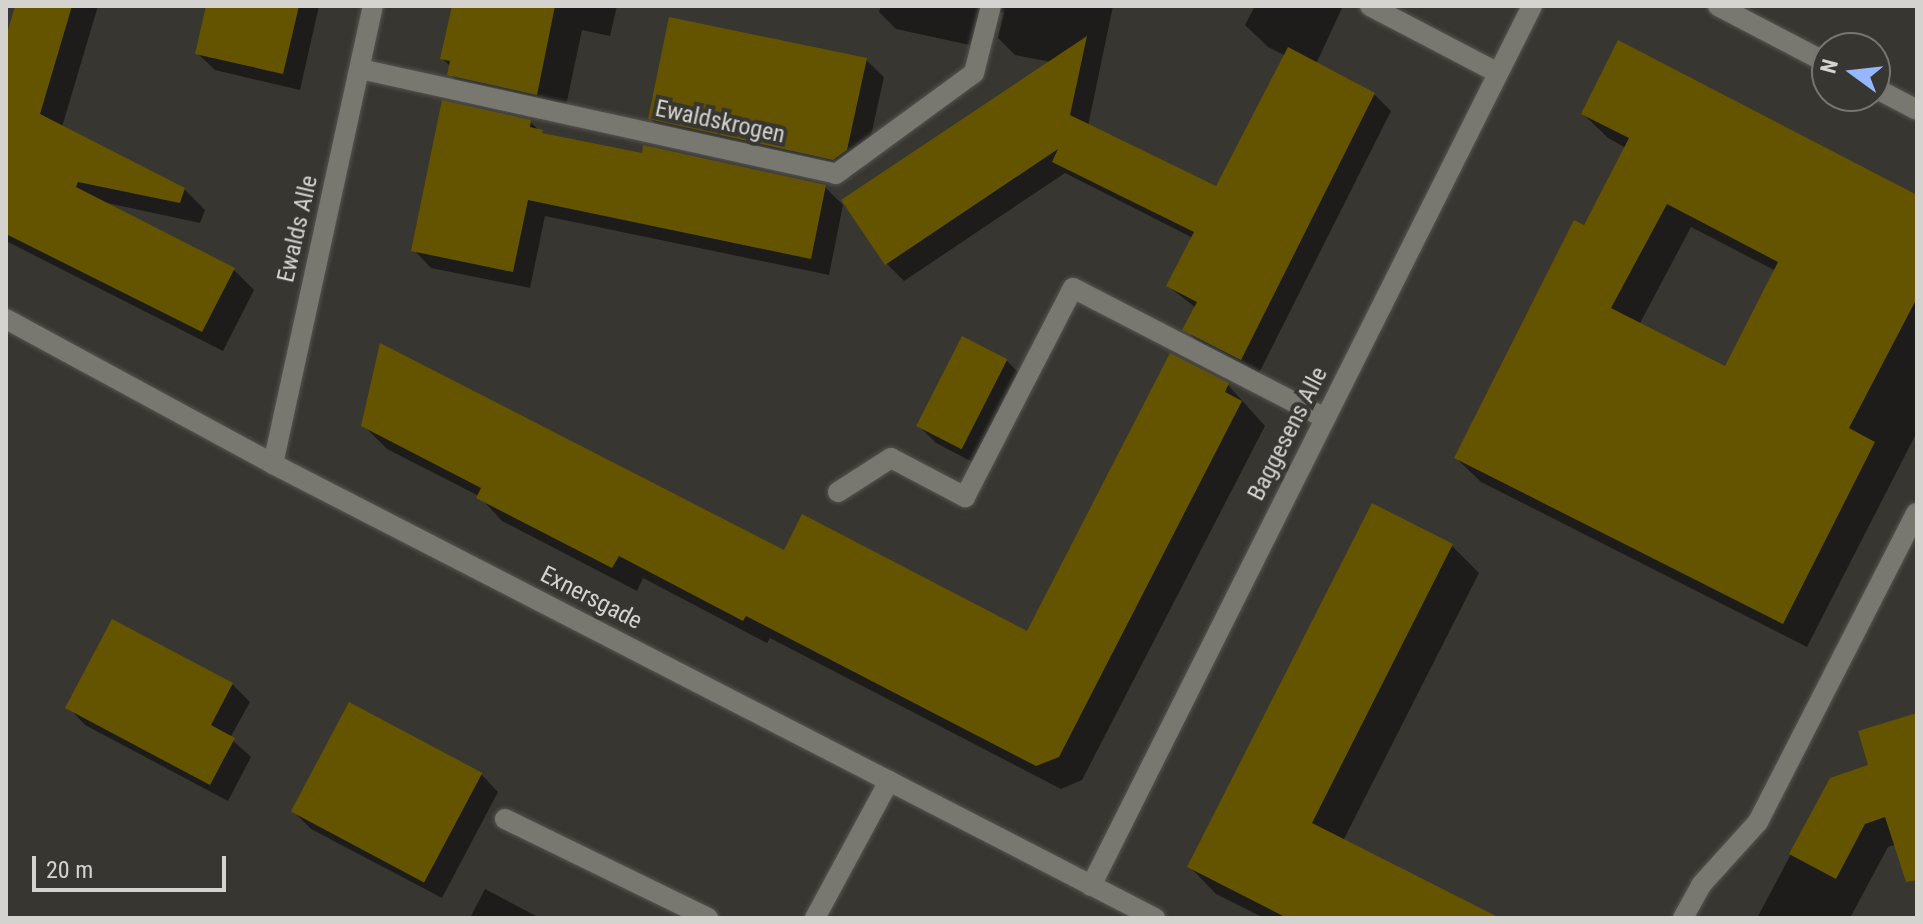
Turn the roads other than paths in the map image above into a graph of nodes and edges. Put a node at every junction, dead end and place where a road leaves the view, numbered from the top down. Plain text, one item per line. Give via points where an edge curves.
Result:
1 (373, 6) edge
2 (991, 6) edge
3 (1370, 6) edge
4 (1532, 6) edge
5 (1718, 6) edge
6 (1811, 55) edge
7 (360, 69) junction
8 (1498, 73) junction
9 (1891, 96) edge
10 (1917, 110) edge
11 (6, 319) edge
12 (1325, 418) junction
13 (273, 464) junction
14 (838, 492) dead end
15 (1916, 513) edge
16 (889, 781) junction
17 (505, 819) dead end
18 (1091, 886) junction
19 (708, 918) edge
20 (815, 918) edge
21 (1155, 918) edge
22 (1683, 918) edge

1 - 7 street, Ewalds Alle
2 - 7 street, Ewaldskrogen via 974,73 836,174
3 - 8 street
4 - 8 street, Baggesens Alle
5 - 6 street
7 - 13 street, Ewalds Alle
8 - 12 street, Baggesens Alle
9 - 10 street
11 - 13 street, Exnersgade
12 - 14 street via 1073,288 965,497 891,458
12 - 18 street, Baggesens Alle
13 - 16 street, Exnersgade
15 - 22 street via 1758,822 1701,885
16 - 18 street, Exnersgade
16 - 20 street
17 - 19 street
18 - 21 street, Exnersgade

